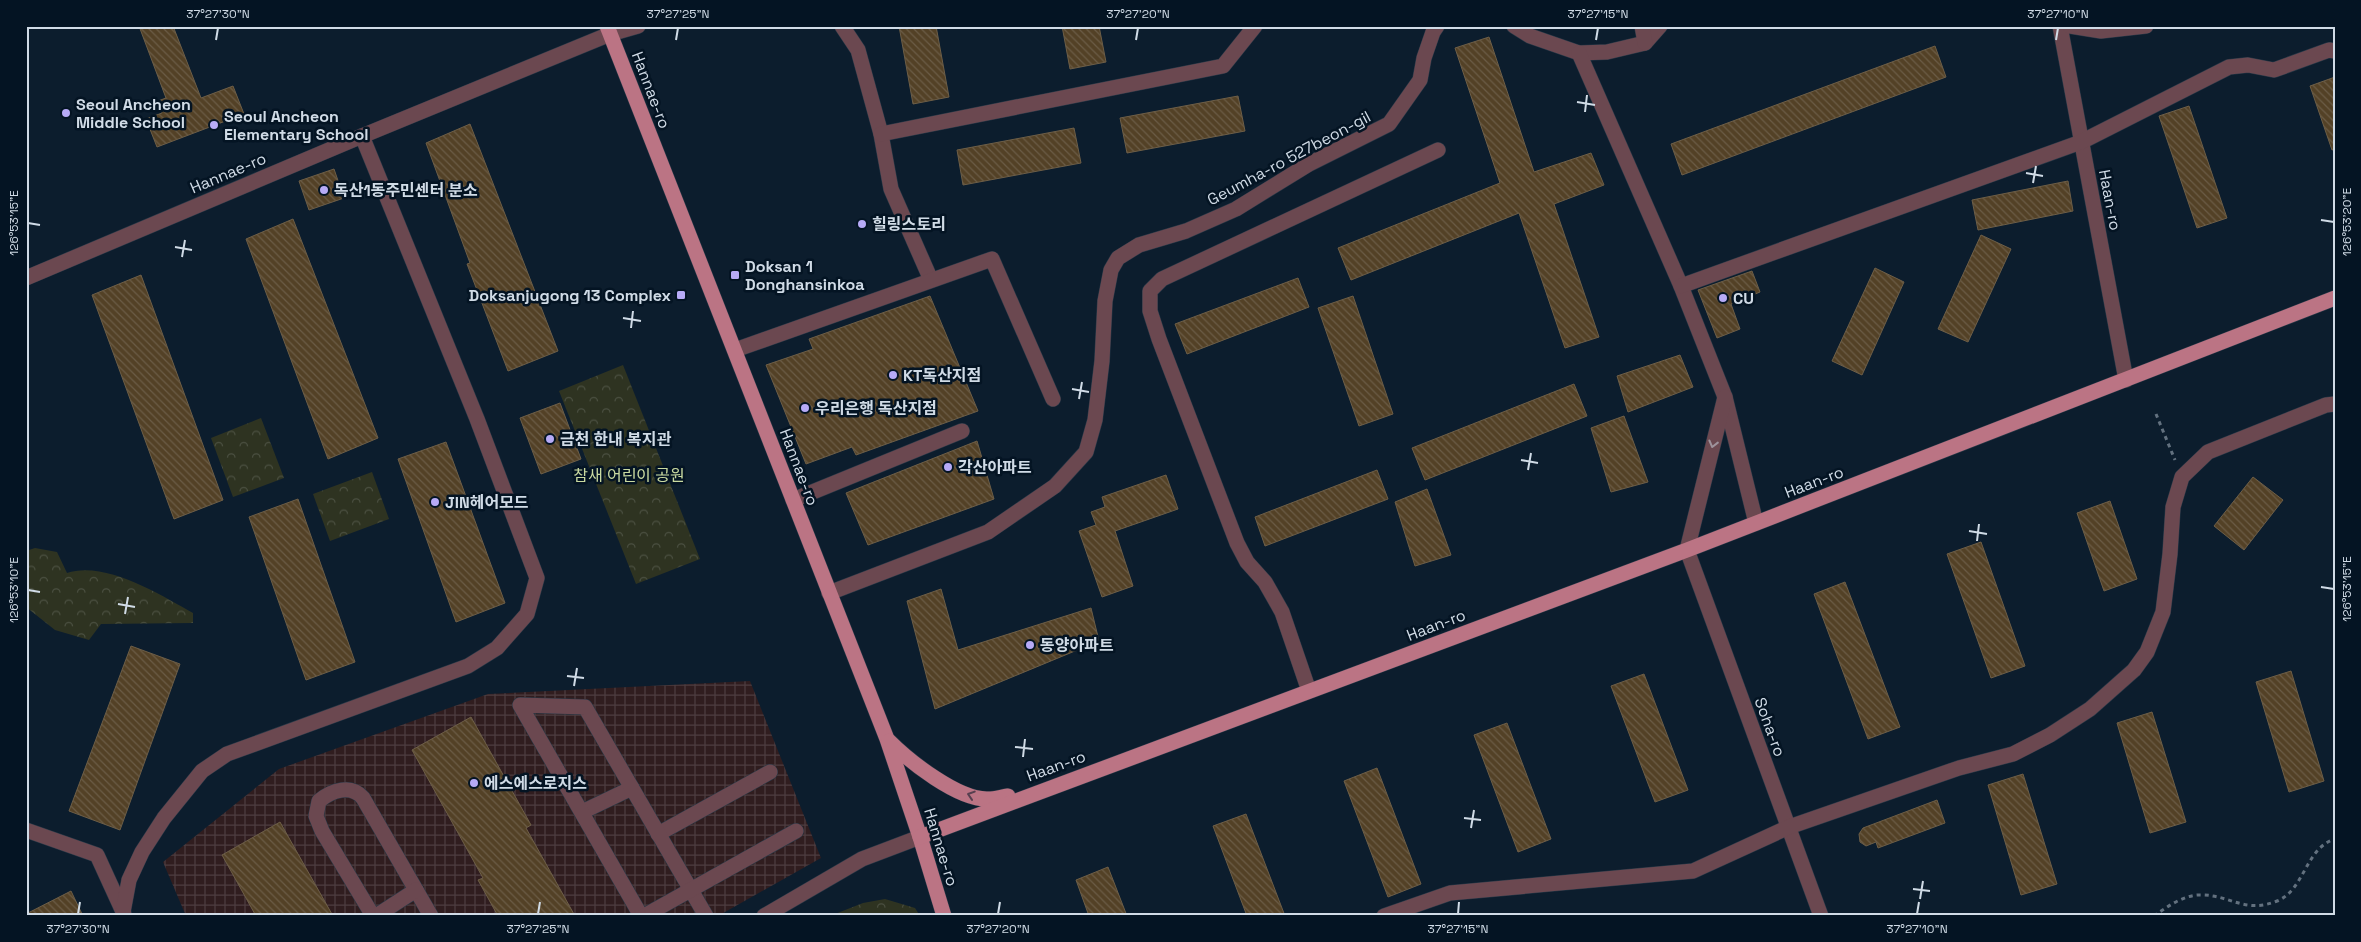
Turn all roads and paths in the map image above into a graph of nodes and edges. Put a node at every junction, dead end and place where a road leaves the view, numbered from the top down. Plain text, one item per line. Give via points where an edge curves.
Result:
1 (638, 26) edge
2 (842, 26) edge
3 (1255, 26) edge
4 (1437, 26) edge
5 (1514, 26) edge
6 (1642, 26) edge
7 (1660, 26) edge
8 (2060, 26) edge
9 (2070, 26) edge
10 (2146, 26) edge
11 (609, 30) edge
12 (1645, 43) junction
13 (2335, 51) edge
14 (1579, 53) junction
15 (881, 134) junction
16 (362, 136) junction
17 (2081, 142) junction
18 (1438, 150) dead end
19 (26, 278) edge
20 (931, 280) junction
21 (1681, 286) junction
22 (2335, 298) edge
23 (734, 350) junction
24 (2126, 380) junction
25 (1724, 397) junction
26 (1053, 399) dead end
27 (2335, 404) edge
28 (2156, 414) dead end
29 (962, 431) dead end
30 (2182, 477) junction
31 (793, 500) junction
32 (1756, 523) junction
33 (1687, 550) junction
34 (829, 593) junction
35 (1309, 691) junction
36 (886, 739) junction
37 (770, 772) dead end
38 (632, 788) junction
39 (1036, 792) junction
40 (582, 812) junction
41 (1789, 827) junction
42 (26, 830) edge
43 (796, 831) dead end
44 (658, 834) junction
45 (920, 837) junction
46 (2335, 839) edge
47 (416, 890) junction
48 (690, 890) junction
49 (123, 914) edge
50 (374, 916) edge
51 (431, 916) edge
52 (643, 916) edge
53 (706, 916) edge
54 (764, 916) edge
55 (944, 916) edge
56 (1384, 916) edge
57 (1820, 916) edge
58 (2154, 916) edge

1 - 11 street
2 - 15 street via 858,50
3 - 15 street via 1223,66
4 - 34 street, Geumha-ro 527beon-gil via 1424,58 1420,80 1389,124 1309,164 1236,210 1186,231 1139,245 1118,258 1111,270 1105,301 1095,420 1086,452 1055,486 988,532
5 - 14 street via 1530,36
6 - 12 street
7 - 12 street
8 - 17 street, Haan-ro
9 - 10 street via 2101,31
11 - 16 street, Hannae-ro
11 - 23 main road, Hannae-ro
12 - 14 street via 1607,52
13 - 17 street via 2274,70 2248,65 2229,67
14 - 21 street
15 - 20 street via 891,189
16 - 19 street, Hannae-ro
16 - 49 street via 477,419 537,578 526,614 497,648 468,666 227,754 202,771 184,791 142,852 130,880
17 - 21 street
17 - 24 street, Haan-ro
18 - 35 street via 1162,279 1150,291 1150,311 1237,543 1282,612
20 - 23 street
20 - 26 street via 992,259
21 - 25 street
22 - 24 main road, Haan-ro
23 - 31 main road, Hannae-ro
24 - 32 main road, Haan-ro
25 - 32 street
25 -> 33 street
27 - 30 street via 2208,452
28 - 30 path
29 - 31 street
30 - 41 street via 2173,507 2163,612 2147,652 2134,670 2090,709 2013,754 1959,768
31 - 34 main road, Hannae-ro
32 - 33 main road, Haan-ro
33 - 35 main road, Haan-ro
33 - 41 street, Soha-ro
34 - 36 main road, Hannae-ro
35 - 39 main road, Haan-ro
39 -> 36 main road via 987,799 966,793 920,768
36 - 45 main road, Hannae-ro
37 - 44 street
38 - 40 street
38 - 40 street via 585,707 520,705
38 - 44 street
39 - 45 main road, Haan-ro
40 - 52 street
41 - 56 street via 1694,871 1450,893
41 - 57 street, Soha-ro
42 - 49 street via 97,855
43 - 48 street
44 - 48 street
45 - 54 street, Haan-ro via 862,859
45 - 55 main road, Hannae-ro
46 - 58 path via 2324,842 2314,853 2285,898 2250,906 2201,895 2182,899
47 - 50 street
47 - 50 street via 360,794 346,789 323,798 316,808 322,831
47 - 51 street
48 - 52 street
48 - 53 street

